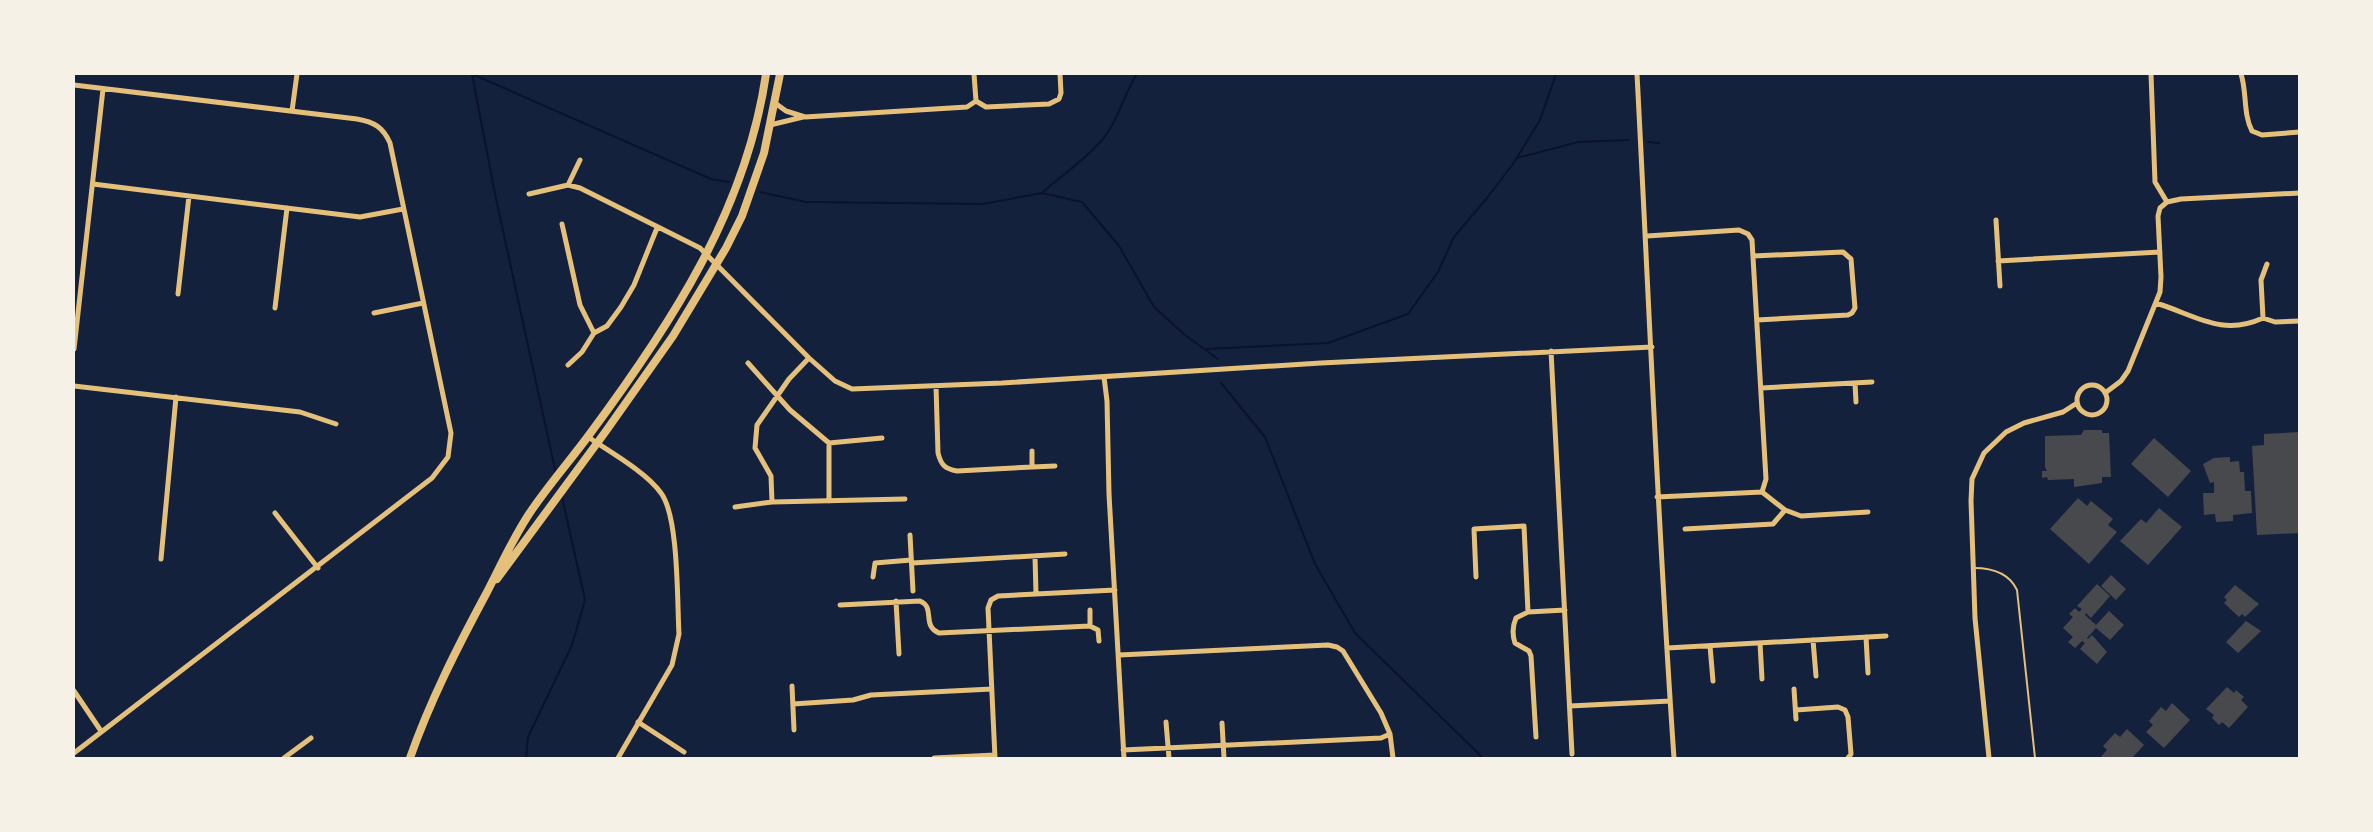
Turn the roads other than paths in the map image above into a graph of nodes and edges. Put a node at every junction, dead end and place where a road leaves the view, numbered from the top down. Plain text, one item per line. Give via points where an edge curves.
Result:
1 (297, 74) edge
2 (766, 74) edge
3 (780, 74) edge
4 (974, 74) edge
5 (1060, 74) edge
6 (1637, 74) edge
7 (2151, 74) edge
8 (2241, 74) edge
9 (74, 85) edge
10 (103, 88) junction
11 (976, 101) junction
12 (775, 103) junction
13 (292, 111) junction
14 (805, 117) junction
15 (770, 125) junction
16 (2300, 132) edge
17 (580, 160) dead end
18 (93, 184) junction
19 (568, 185) junction
20 (2300, 193) edge
21 (529, 194) dead end
22 (189, 196) junction
23 (2167, 202) junction
24 (287, 208) junction
25 (403, 209) junction
26 (1996, 220) dead end
27 (562, 224) dead end
28 (657, 228) junction
29 (1647, 236) junction
30 (2160, 252) junction
31 (707, 254) junction
32 (1753, 256) junction
33 (1998, 261) junction
34 (2266, 264) dead end
35 (717, 265) junction
36 (2000, 286) dead end
37 (178, 294) dead end
38 (423, 303) junction
39 (2156, 303) junction
40 (274, 308) dead end
41 (374, 313) dead end
42 (2263, 318) junction
43 (1757, 321) junction
44 (2300, 321) edge
45 (594, 333) junction
46 (1652, 347) junction
47 (74, 349) edge
48 (1551, 351) junction
49 (809, 358) junction
50 (748, 363) dead end
51 (568, 365) dead end
52 (1104, 377) junction
53 (1872, 382) dead end
54 (1855, 383) junction
55 (74, 386) edge
56 (936, 386) junction
57 (1761, 388) junction
58 (2105, 393) junction
59 (777, 394) junction
60 (176, 397) junction
61 (1856, 402) dead end
62 (2077, 403) junction
63 (336, 424) dead end
64 (588, 437) junction
65 (882, 438) dead end
66 (597, 443) junction
67 (829, 443) junction
68 (1032, 451) dead end
69 (1055, 466) dead end
70 (1032, 467) junction
71 (1762, 492) junction
72 (1657, 497) junction
73 (905, 499) dead end
74 (829, 501) junction
75 (772, 502) junction
76 (735, 507) dead end
77 (1785, 510) junction
78 (1868, 512) dead end
79 (275, 513) dead end
80 (1685, 529) dead end
81 (910, 535) dead end
82 (1065, 554) dead end
83 (1035, 556) junction
84 (161, 559) dead end
85 (911, 562) junction
86 (1974, 567) junction
87 (318, 568) junction
88 (873, 577) dead end
89 (1476, 577) dead end
90 (1115, 590) junction
91 (913, 591) dead end
92 (486, 594) junction
93 (1036, 594) junction
94 (896, 602) junction
95 (840, 604) dead end
96 (1090, 610) dead end
97 (1565, 610) junction
98 (1528, 612) junction
99 (1090, 626) junction
100 (989, 631) junction
101 (1886, 636) dead end
102 (1866, 638) junction
103 (1813, 640) junction
104 (1099, 641) dead end
105 (1760, 643) junction
106 (1710, 646) junction
107 (1666, 648) junction
108 (899, 654) dead end
109 (1119, 655) junction
110 (1868, 673) dead end
111 (1816, 676) dead end
112 (1762, 679) dead end
113 (1713, 681) dead end
114 (792, 686) dead end
115 (992, 689) junction
116 (1794, 689) dead end
117 (74, 691) edge
118 (1670, 701) junction
119 (793, 704) junction
120 (1570, 706) junction
121 (1796, 710) junction
122 (1796, 719) dead end
123 (638, 722) junction
124 (1166, 722) dead end
125 (1222, 723) dead end
126 (794, 730) dead end
127 (101, 731) junction
128 (1390, 734) junction
129 (1536, 737) dead end
130 (311, 738) dead end
131 (1223, 744) junction
132 (1169, 747) junction
133 (1123, 750) junction
134 (684, 752) dead end
135 (74, 753) edge
136 (1572, 754) dead end
137 (995, 757) edge
138 (284, 759) edge
139 (410, 759) edge
140 (618, 759) edge
141 (934, 759) edge
142 (1124, 759) edge
143 (1169, 759) edge
144 (1224, 759) edge
145 (1394, 759) edge
146 (1674, 759) edge
147 (1848, 759) edge
148 (1989, 759) edge
149 (2035, 759) edge

1 - 13 street
2 - 31 main road via 758,120 742,172
3 - 12 main road
4 - 11 street
5 - 11 street via 1061,93 1054,103 986,107
6 - 29 street
7 - 23 street via 2155,182
8 - 16 street via 2252,131 2262,135
9 - 10 street
10 - 13 street
10 - 18 street
11 - 14 street via 967,107
12 - 14 street
12 - 15 main road
13 - 25 street via 372,122 385,131
14 - 15 street
15 - 35 main road via 742,216
17 - 19 street
18 - 22 street
18 - 47 street
19 - 21 street
19 - 28 street via 640,216
20 - 23 street
22 - 24 street
22 - 37 street
23 - 30 street via 2158,216
24 - 25 street via 360,217
24 - 40 street
25 - 38 street
26 - 33 street
27 - 45 street via 580,305
28 - 31 street
28 - 45 street via 634,285 607,326
29 - 32 street via 1739,230 1752,240
29 - 46 street
30 - 33 street
30 - 39 street
31 - 35 street
31 - 64 main road via 623,389
32 - 43 street
32 - 43 street via 1848,254 1855,308 1848,315
33 - 36 street
34 - 42 street via 2261,280
35 - 49 street
35 - 66 main road via 673,336
38 - 41 street
38 - 87 street via 451,433 448,457 432,478
39 - 42 street via 2223,327
39 - 58 street via 2128,371
42 - 44 street via 2275,322
43 - 57 street
45 - 51 street
46 - 48 street
46 - 72 street
48 - 52 street
48 - 97 street
49 - 56 street via 835,381 852,389
49 - 59 street
50 - 59 street
52 - 56 street
52 - 90 street
53 - 54 street
54 - 57 street
54 - 61 street
55 - 60 street
56 - 70 street via 938,453 947,470
57 - 71 street via 1767,479
58 - 62 street via 2099,387 2085,387 2078,394
58 - 62 street via 2107,403 2099,414 2085,414
59 - 67 street
59 - 75 street via 757,424 755,448 771,476
60 - 63 street via 300,412
60 - 84 street
62 - 86 street via 2063,412 2014,427 1984,453 1971,490
64 - 66 street
64 - 92 main road via 508,546
65 - 67 street
66 - 92 main road
66 - 123 street via 650,481 670,510 679,634 672,665
67 - 74 street
68 - 70 street
69 - 70 street
71 - 72 street
71 - 77 street
72 - 107 street
73 - 74 street
74 - 75 street
75 - 76 street
77 - 78 street via 1802,516
77 - 80 street via 1773,524
79 - 87 street
81 - 85 street
82 - 83 street
83 - 85 street
83 - 93 street
85 - 88 street via 875,563
85 - 91 street
86 - 148 street
86 - 149 lane via 2006,575 2017,590
87 - 127 street
89 - 98 street via 1474,529 1524,526
90 - 93 street
90 - 109 street
92 - 139 main road via 450,663
93 - 100 street via 998,596 991,600
94 - 95 street
94 - 100 street via 925,603 929,625 939,633
94 - 108 street
96 - 99 street
97 - 98 street
97 - 120 street
98 - 129 street via 1516,618 1513,634 1515,643 1531,656
99 - 100 street
99 - 104 street via 1098,630
100 - 115 street
101 - 102 street
102 - 103 street
102 - 110 street
103 - 105 street
103 - 111 street
105 - 106 street
105 - 112 street
106 - 107 street
106 - 113 street
107 - 118 street
109 - 128 street via 1337,646 1373,698
109 - 133 street
114 - 119 street
115 - 119 street via 871,695
115 - 137 street
116 - 121 street
117 - 127 street
118 - 120 street
118 - 146 street
119 - 126 street
120 - 136 street
121 - 122 street
121 - 147 street via 1845,710 1851,754
123 - 134 street
123 - 140 street
124 - 132 street
125 - 131 street
127 - 135 street
128 - 131 street via 1381,738
128 - 145 street
130 - 138 street
131 - 132 street
131 - 144 street
132 - 133 street
132 - 143 street
133 - 142 street
137 - 141 street

